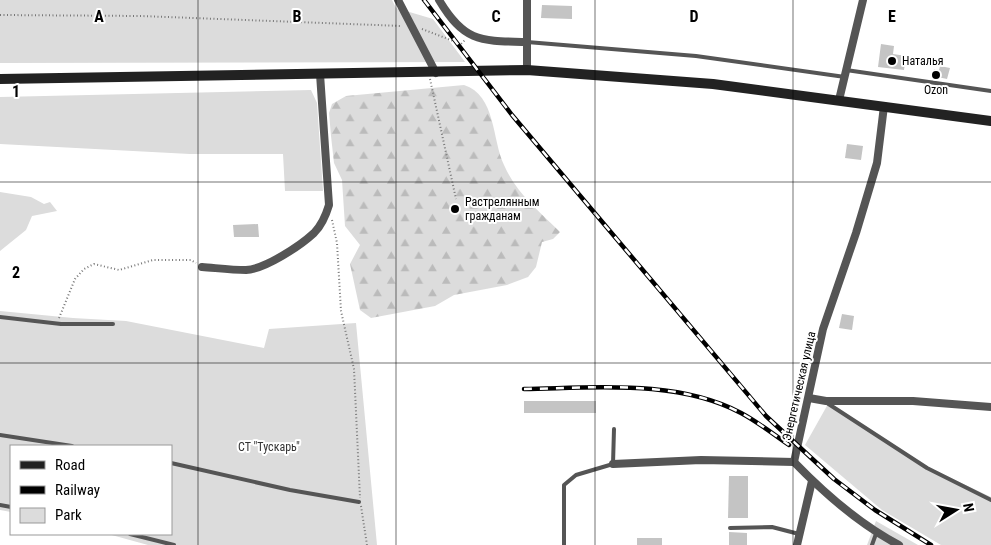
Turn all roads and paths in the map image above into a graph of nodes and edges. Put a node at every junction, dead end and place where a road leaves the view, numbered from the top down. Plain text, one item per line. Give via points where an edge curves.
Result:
1 (398, 0) edge
2 (438, 0) edge
3 (527, 0) edge
4 (862, 0) edge
5 (0, 15) edge
6 (413, 27) junction
7 (470, 36) junction
8 (526, 42) junction
9 (527, 70) junction
10 (432, 73) junction
11 (320, 74) junction
12 (846, 74) junction
13 (0, 79) edge
14 (991, 91) edge
15 (840, 100) junction
16 (884, 106) junction
17 (991, 121) edge
18 (456, 199) dead end
19 (330, 206) junction
20 (202, 267) joint
21 (0, 317) edge
22 (54, 323) junction
23 (114, 324) dead end
24 (809, 398) junction
25 (826, 401) junction
26 (991, 407) edge
27 (614, 429) dead end
28 (0, 435) edge
29 (65, 445) edge
30 (794, 462) junction
31 (172, 464) edge
32 (613, 464) junction
33 (812, 481) junction
34 (991, 500) edge
35 (359, 502) junction
36 (730, 528) dead end
37 (877, 531) junction
38 (800, 534) junction
39 (134, 535) edge
40 (174, 545) edge
41 (367, 545) edge
42 (564, 545) edge
43 (797, 545) edge
44 (872, 545) edge
45 (899, 545) edge

1 - 6 street
2 - 7 street via 453,22
3 - 8 street
4 - 12 street
5 - 6 path via 141,16
6 - 7 path via 461,44
6 - 10 street
7 - 8 street via 490,41
8 - 9 street
8 - 12 lane via 696,56
9 - 10 main road
9 - 15 main road via 695,82
10 - 11 main road
10 - 18 path
11 - 13 main road
11 - 19 street
12 - 14 lane
12 - 15 street
15 - 16 main road
16 - 17 main road
16 - 24 street, Энергетическая улица via 877,164 823,329
19 - 20 street via 315,232 278,257 247,270
19 - 35 path via 337,243 341,311 354,369 357,456 362,495
20 - 22 path via 191,260 153,260 119,270 94,264 75,279 61,317
21 - 22 lane
22 - 23 lane
24 - 25 street
24 - 30 street, Энергетическая улица
25 - 26 street
25 - 34 lane via 927,468
27 - 32 lane
28 - 29 lane
30 - 32 street via 702,460
30 - 33 street
31 - 35 lane
32 - 42 lane via 576,476 564,485
33 - 37 street via 848,512
33 - 38 street
35 - 41 path
36 - 38 lane via 772,527
37 - 44 lane
37 - 45 street
38 - 43 street
39 - 40 lane

